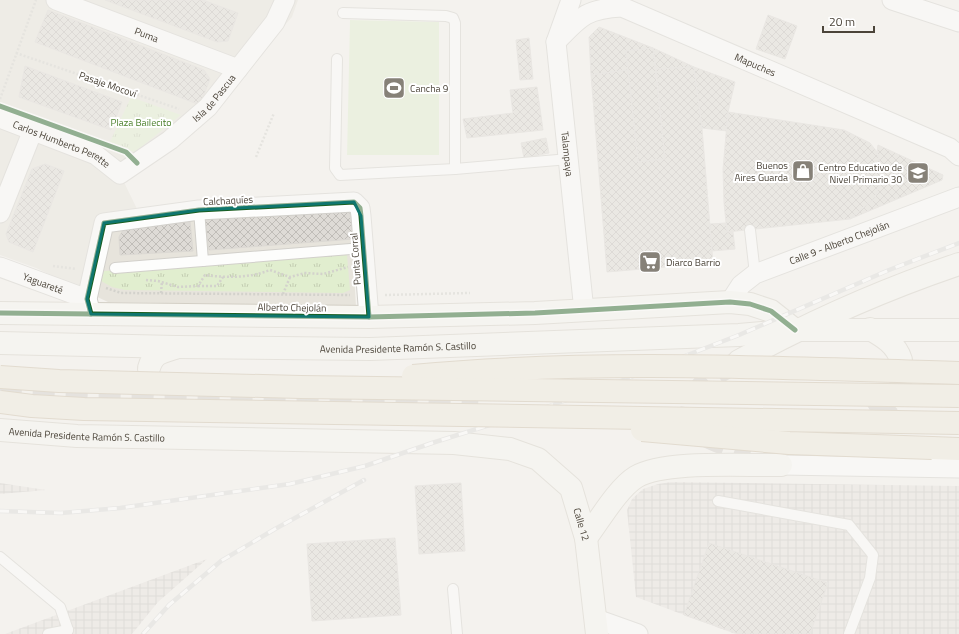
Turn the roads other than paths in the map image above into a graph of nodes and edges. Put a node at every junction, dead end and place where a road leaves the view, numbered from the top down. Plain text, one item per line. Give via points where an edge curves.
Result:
1 (56, 0) edge
2 (285, 0) edge
3 (571, 0) edge
4 (892, 0) edge
5 (343, 13) dead end
6 (959, 22) edge
7 (556, 42) junction
8 (337, 59) dead end
9 (238, 69) junction
10 (0, 118) edge
11 (33, 130) junction
12 (959, 156) edge
13 (569, 159) junction
14 (456, 168) junction
15 (120, 174) joint
16 (959, 197) edge
17 (354, 202) joint
18 (199, 210) junction
19 (0, 213) edge
20 (750, 230) dead end
21 (364, 255) junction
22 (203, 261) junction
23 (959, 264) edge
24 (0, 266) edge
25 (115, 268) dead end
26 (755, 274) junction
27 (730, 302) junction
28 (89, 307) junction
29 (584, 311) junction
30 (0, 313) edge
31 (465, 316) junction
32 (369, 317) junction
33 (870, 329) junction
34 (795, 330) junction
35 (959, 330) edge
36 (0, 343) edge
37 (176, 347) junction
38 (370, 349) junction
39 (900, 360) tunnel mouth
40 (739, 361) tunnel mouth
41 (149, 368) dead end
42 (959, 373) edge
43 (0, 377) edge
44 (301, 387) junction
45 (959, 396) edge
46 (0, 402) edge
47 (509, 415) junction
48 (959, 422) edge
49 (0, 430) edge
50 (510, 449) joint
51 (959, 449) edge
52 (750, 454) tunnel mouth
53 (781, 465) junction
54 (959, 468) edge
55 (718, 501) dead end
56 (586, 538) junction
57 (0, 557) edge
58 (453, 589) dead end
59 (596, 627) edge
60 (67, 632) edge
61 (48, 634) edge
62 (457, 634) edge
63 (638, 634) edge
64 (849, 634) edge

1 - 9 street, Puma
2 - 9 street, Isla de Pascua via 275,22
3 - 7 street, Talampaya
4 - 6 street
5 - 14 lane via 453,18
7 - 12 street, Mapuches via 581,16 602,8 622,7 950,148
7 - 13 street, Talampaya
8 - 14 lane via 335,168 340,175
9 - 15 street, Isla de Pascua via 200,116
10 - 11 street, Carlos Humberto Perette
11 - 15 street, Carlos Humberto Perette via 96,155
11 - 19 street
13 - 14 lane
13 - 29 street, Talampaya
16 - 26 street, Calle 9 - Alberto Chejolán
17 - 18 street, Calchaquíes
17 - 21 street, Punta Corral via 360,208
18 - 22 lane
18 - 28 street, Calchaquíes via 104,223
20 - 26 lane
21 - 22 lane
21 - 32 street, Punta Corral
22 - 25 lane
23 - 34 main road via 858,302
24 - 28 street, Yaguareté
26 - 27 street, Calle 9 - Alberto Chejolán via 741,285
27 - 29 main road
27 - 34 main road via 750,304 771,311
28 - 30 main road, Alberto Chejolán
28 - 32 main road, Alberto Chejolán
29 - 31 main road, Alberto Chejolán
31 - 32 main road, Alberto Chejolán
31 - 38 main road
33 - 34 main road, Avenida Presidente Ramón S. Castillo
33 - 35 main road, Avenida Presidente Ramón S. Castillo
33 - 39 main road via 887,338 898,352
34 - 38 main road, Avenida Presidente Ramón S. Castillo via 739,335
34 - 40 main road
36 - 37 main road, Avenida Presidente Ramón S. Castillo
37 - 38 main road, Avenida Presidente Ramón S. Castillo
37 - 41 main road via 156,355
42 - 44 highway, bridge via 698,365 601,366 482,370
43 - 44 highway, bridge via 59,381
44 - 45 highway, bridge
46 - 47 highway, bridge via 84,409
47 - 48 highway, bridge
47 - 51 highway, bridge via 789,443
49 - 50 main road, Avenida Presidente Ramón S. Castillo via 77,436 454,443
50 - 56 main road, Calle 12 via 538,459 571,488
52 - 53 main road
53 - 54 street
53 - 56 main road via 673,466 655,469 636,477 622,489
55 - 64 lane via 849,525 873,554 870,578
56 - 59 main road, Calle 12
57 - 60 lane via 60,607
58 - 62 lane
59 - 63 street
60 - 61 lane

